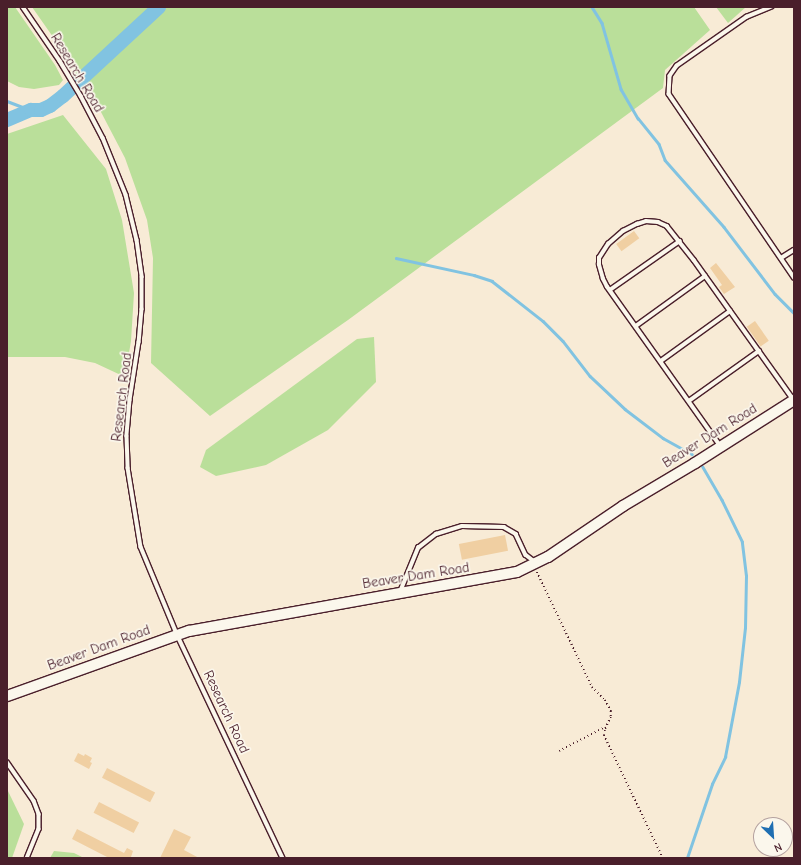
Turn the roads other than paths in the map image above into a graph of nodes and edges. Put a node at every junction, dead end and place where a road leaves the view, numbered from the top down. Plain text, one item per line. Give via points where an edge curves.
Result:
1 (22, 7) edge
2 (755, 7) edge
3 (772, 7) edge
4 (754, 13) junction
5 (680, 241) junction
6 (794, 250) edge
7 (781, 258) junction
8 (705, 276) junction
9 (794, 277) edge
10 (610, 290) junction
11 (730, 311) junction
12 (636, 326) junction
13 (759, 351) junction
14 (661, 361) junction
15 (794, 400) edge
16 (689, 401) junction
17 (720, 447) junction
18 (535, 564) junction
19 (400, 593) junction
20 (177, 634) junction
21 (7, 696) edge
22 (7, 762) edge
23 (27, 858) edge
24 (283, 858) edge

1 - 20 lane, Research Road via 81,96 126,195 137,240 143,294 128,421 128,468 141,547
2 - 4 lane
3 - 4 lane
4 - 7 lane via 677,66 670,76 669,94
5 - 8 lane
5 - 10 lane
5 - 10 lane via 667,226 658,222 646,221 623,231 608,244 599,258 600,270
6 - 7 lane
7 - 9 lane
8 - 11 lane
8 - 12 lane
10 - 12 lane
11 - 13 lane
11 - 14 lane
12 - 14 lane
13 - 15 lane
13 - 16 lane
14 - 16 lane
15 - 17 street, Beaver Dam Road
16 - 17 lane
17 - 18 street, Beaver Dam Road
18 - 19 street, Beaver Dam Road via 517,572
18 - 19 lane via 526,555 516,534 504,527 462,526 436,534 418,548
19 - 20 street, Beaver Dam Road
20 - 21 street, Beaver Dam Road
20 - 24 lane, Research Road
22 - 23 lane via 34,801 39,814 39,829

